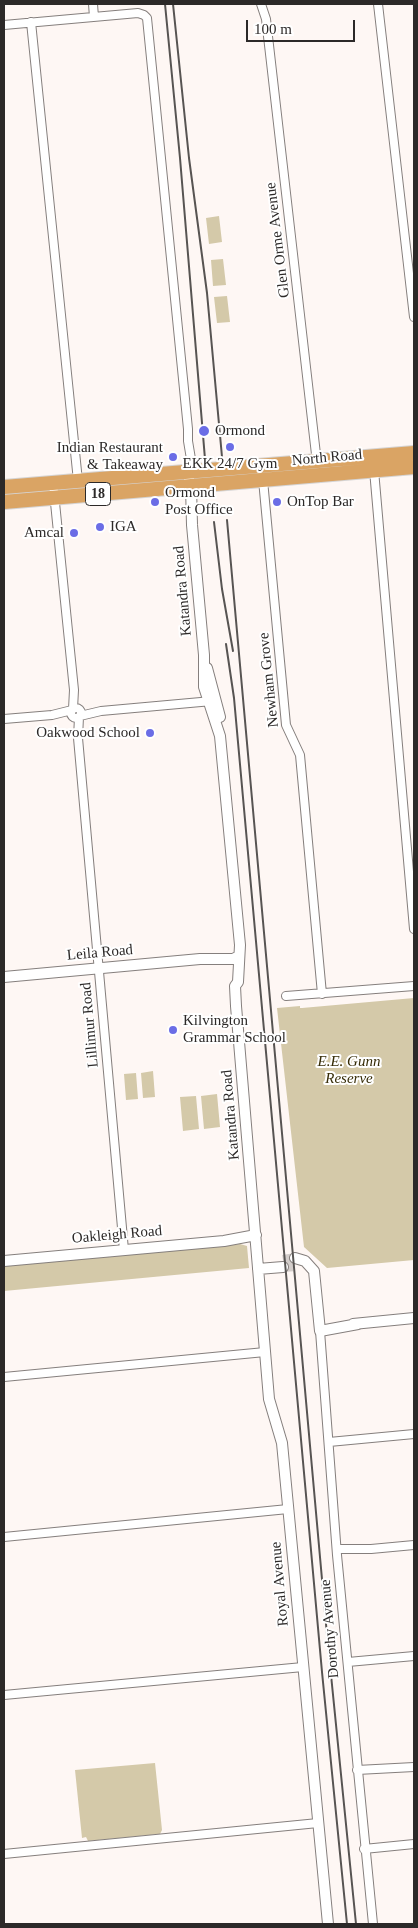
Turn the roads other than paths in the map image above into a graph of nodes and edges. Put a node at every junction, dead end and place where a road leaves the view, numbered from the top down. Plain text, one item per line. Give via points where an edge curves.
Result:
1 (93, 4) edge
2 (261, 4) edge
3 (378, 4) edge
4 (94, 17) junction
5 (32, 22) junction
6 (4, 25) edge
7 (414, 317) edge
8 (414, 453) edge
9 (414, 467) edge
10 (318, 468) junction
11 (374, 470) junction
12 (190, 471) junction
13 (78, 480) junction
14 (263, 480) junction
15 (53, 483) junction
16 (4, 487) edge
17 (188, 487) junction
18 (55, 498) junction
19 (4, 502) edge
20 (212, 701) junction
21 (76, 713) junction
22 (4, 719) edge
23 (414, 929) edge
24 (236, 956) junction
25 (99, 968) junction
26 (4, 976) edge
27 (414, 986) edge
28 (322, 994) junction
29 (286, 996) dead end
30 (256, 1239) junction
31 (124, 1250) junction
32 (4, 1261) edge
33 (295, 1262) dead end
34 (283, 1263) tunnel mouth
35 (258, 1265) junction
36 (414, 1318) edge
37 (320, 1328) junction
38 (265, 1352) junction
39 (4, 1378) edge
40 (414, 1434) edge
41 (329, 1442) junction
42 (288, 1509) junction
43 (4, 1537) edge
44 (414, 1545) edge
45 (337, 1552) junction
46 (414, 1656) edge
47 (348, 1662) junction
48 (302, 1667) junction
49 (4, 1695) edge
50 (414, 1767) edge
51 (357, 1773) junction
52 (318, 1824) junction
53 (414, 1844) edge
54 (364, 1849) junction
55 (4, 1854) edge
56 (328, 1924) edge
57 (373, 1924) edge

1 - 4 street
2 - 10 street, Glen Orme Avenue via 266,18
3 - 7 street
4 - 5 street
4 - 12 street via 138,13 147,18 149,27
5 - 6 street
5 - 13 street
8 - 10 highway, North Road / 18
9 - 11 highway, North Road / 18
10 - 11 highway, North Road / 18
10 - 12 highway, North Road / 18
10 - 14 highway, North Road / 18
11 - 23 street
12 - 13 highway, North Road / 18
12 - 17 street, Katandra Road
13 - 15 highway, North Road / 18
14 - 17 highway, North Road / 18
14 - 28 street, Newham Grove via 286,726 300,759
15 - 16 highway, North Road / 18
15 - 18 street, Lillimur Road
17 - 18 highway, North Road / 18
17 - 20 street, Katandra Road via 204,655
18 - 19 highway, North Road / 18
18 - 21 street, Lillimur Road
20 - 21 street
20 - 24 street, Katandra Road via 220,719 238,938
21 - 22 street
21 - 25 street, Lillimur Road
24 - 25 street, Leila Road
24 - 30 street, Katandra Road via 238,982 235,986
25 - 26 street, Leila Road
25 - 31 street, Lillimur Road
27 - 28 street
28 - 29 street
30 - 31 street, Oakleigh Road
30 - 35 street, Royal Avenue
31 - 32 street, Oakleigh Road
33 - 37 street via 315,1281
34 - 35 street
35 - 38 street, Royal Avenue
36 - 37 street
37 - 41 street, Dorothy Avenue
38 - 39 street
38 - 42 street, Royal Avenue via 270,1405 282,1443
40 - 41 street
41 - 45 street, Dorothy Avenue
42 - 43 street
42 - 48 street, Royal Avenue
44 - 45 street
45 - 47 street, Dorothy Avenue
46 - 47 street
47 - 51 street, Dorothy Avenue
48 - 49 street
48 - 52 street, Royal Avenue
50 - 51 street
51 - 54 street, Dorothy Avenue
52 - 55 street
52 - 56 street, Royal Avenue
53 - 54 street
54 - 57 street, Dorothy Avenue

